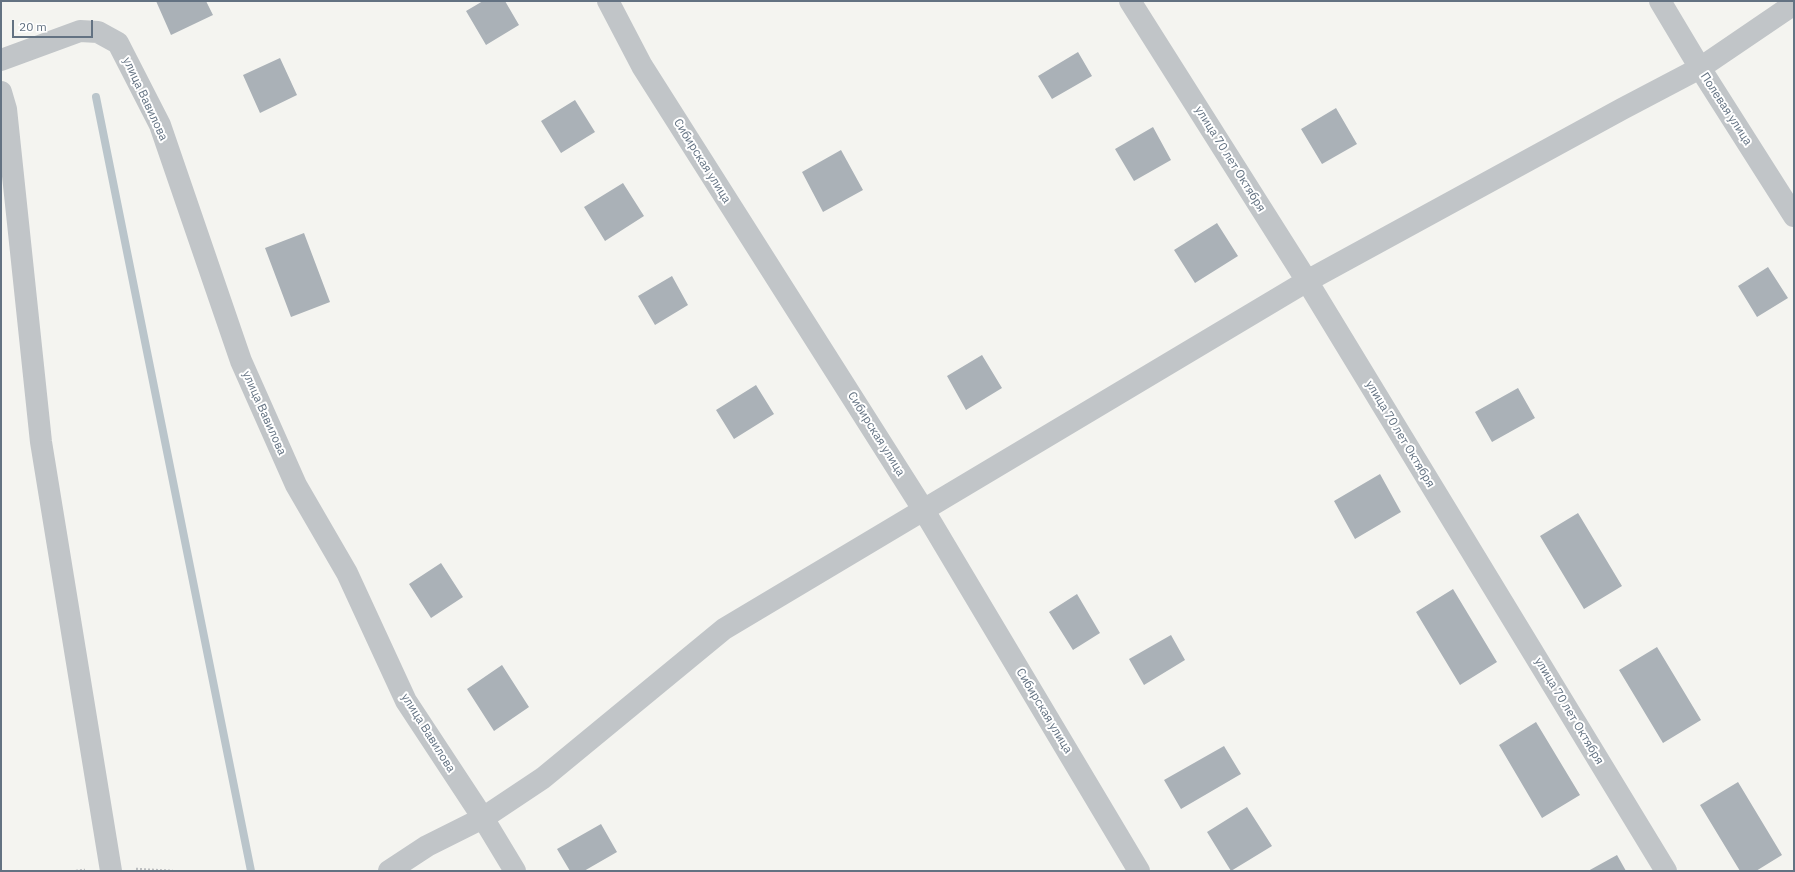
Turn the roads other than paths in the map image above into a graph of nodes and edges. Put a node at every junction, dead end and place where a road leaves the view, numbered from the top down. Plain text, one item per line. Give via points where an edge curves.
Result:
1 (608, 1) edge
2 (1130, 1) edge
3 (1660, 1) edge
4 (1794, 4) edge
5 (1, 60) edge
6 (1700, 68) junction
7 (1, 92) edge
8 (1794, 216) edge
9 (1307, 281) junction
10 (923, 509) junction
11 (483, 818) junction
12 (111, 871) edge
13 (390, 871) edge
14 (515, 871) edge
15 (1139, 871) edge
16 (1666, 871) edge

1 - 10 street, Сибирская улица via 642,66
2 - 9 street, улица 70 лет Октября
3 - 6 street, Полевая улица
4 - 6 street
5 - 11 street, улица Вавилова via 80,31 98,32 118,43 160,125 241,361 296,484 347,573 406,701
6 - 8 street, Полевая улица
6 - 9 street
7 - 12 street via 6,109 41,442
9 - 10 street
9 - 16 street, улица 70 лет Октября
10 - 11 street via 724,628 543,778
10 - 15 street, Сибирская улица
11 - 13 street via 427,846
11 - 14 street, улица Вавилова

